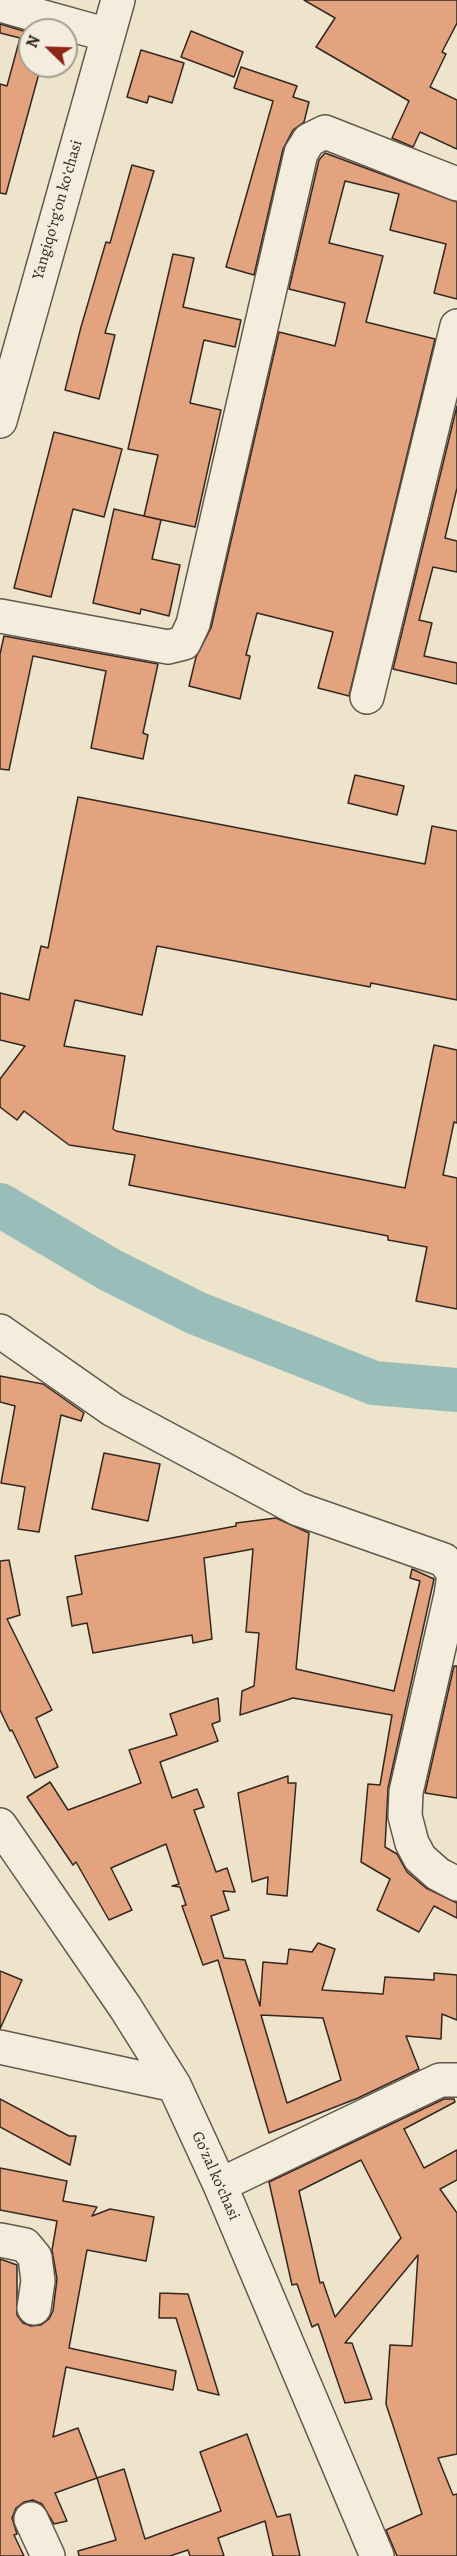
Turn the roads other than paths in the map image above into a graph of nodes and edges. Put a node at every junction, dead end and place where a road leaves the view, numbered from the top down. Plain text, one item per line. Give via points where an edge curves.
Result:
1 (118, 0) edge
2 (0, 5) edge
3 (108, 35) junction
4 (457, 184) edge
5 (457, 326) edge
6 (0, 421) edge
7 (0, 616) edge
8 (367, 697) dead end
9 (0, 1331) edge
10 (0, 1825) edge
11 (457, 1884) edge
12 (0, 2047) edge
13 (457, 2080) edge
14 (174, 2085) junction
15 (220, 2185) junction
16 (0, 2240) edge
17 (34, 2308) dead end
18 (32, 2519) dead end
19 (48, 2556) edge
20 (377, 2556) edge

1 - 3 street, Yangiqoʻrgʻon koʻchasi
2 - 3 street
3 - 6 street, Yangiqoʻrgʻon koʻchasi
4 - 7 street via 325,132 309,140 301,153 193,624 184,644 168,647
5 - 8 street
9 - 11 street via 113,1410 298,1509 444,1560 454,1574 451,1594 406,1792 405,1816 420,1858
10 - 14 street, Goʻzal koʻchasi
12 - 14 street
13 - 15 street via 440,2080
14 - 15 street, Goʻzal koʻchasi
15 - 20 street, Goʻzal koʻchasi
16 - 17 street via 25,2245 35,2257 38,2281
18 - 19 street

